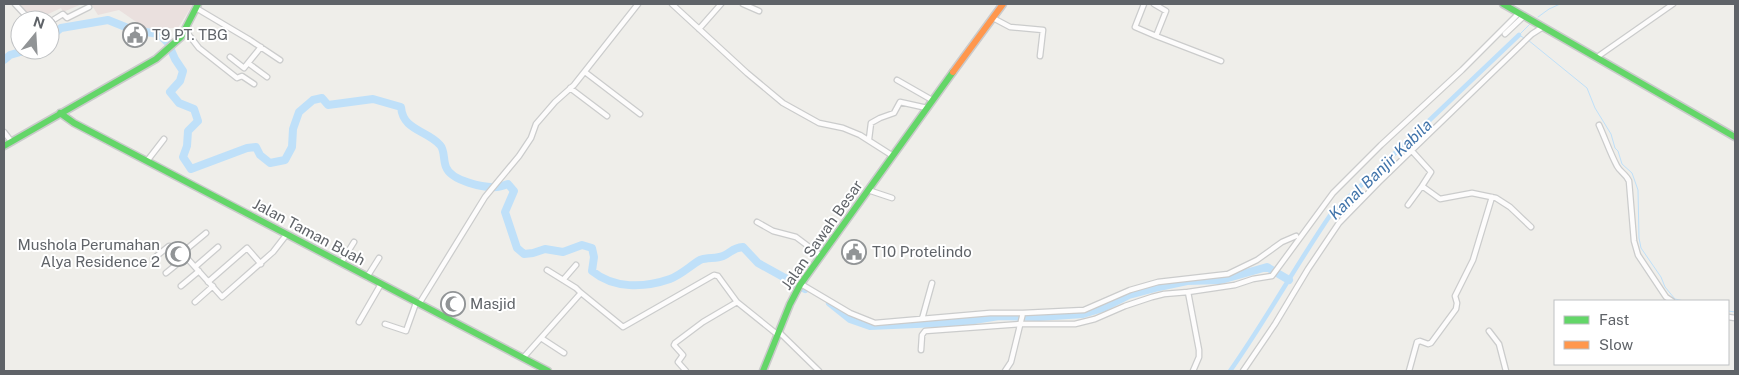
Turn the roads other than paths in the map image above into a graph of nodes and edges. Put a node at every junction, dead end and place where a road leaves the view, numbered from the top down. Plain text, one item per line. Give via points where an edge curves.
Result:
1 (672, 4) edge
2 (721, 4) edge
3 (743, 4) edge
4 (1003, 4) edge
5 (1144, 4) edge
6 (1154, 4) edge
7 (1503, 4) edge
8 (1511, 4) edge
9 (1673, 4) edge
10 (635, 5) edge
11 (197, 6) edge
12 (89, 8) dead end
13 (759, 11) dead end
14 (1524, 15) junction
15 (60, 16) edge
16 (993, 18) junction
17 (1541, 24) junction
18 (185, 30) junction
19 (699, 30) junction
20 (1505, 34) dead end
21 (1156, 36) junction
22 (261, 47) junction
23 (1600, 55) junction
24 (1040, 56) dead end
25 (230, 57) dead end
26 (280, 60) dead end
27 (1221, 60) dead end
28 (248, 62) junction
29 (584, 72) junction
30 (267, 77) dead end
31 (897, 80) dead end
32 (254, 84) dead end
33 (570, 88) junction
34 (932, 100) junction
35 (927, 108) junction
36 (60, 113) junction
37 (640, 114) dead end
38 (607, 116) dead end
39 (1599, 125) dead end
40 (4, 132) edge
41 (1735, 132) edge
42 (1735, 137) edge
43 (164, 139) dead end
44 (869, 139) junction
45 (11, 141) junction
46 (4, 146) edge
47 (1412, 151) junction
48 (893, 156) junction
49 (147, 161) junction
50 (1422, 186) junction
51 (868, 190) junction
52 (1492, 196) junction
53 (892, 198) dead end
54 (1408, 205) dead end
55 (757, 222) dead end
56 (1531, 227) dead end
57 (206, 233) dead end
58 (287, 234) junction
59 (1296, 236) dead end
60 (354, 242) dead end
61 (218, 247) dead end
62 (185, 254) junction
63 (820, 255) junction
64 (379, 258) dead end
65 (153, 259) dead end
66 (341, 263) junction
67 (260, 264) junction
68 (576, 265) dead end
69 (197, 269) junction
70 (547, 270) dead end
71 (166, 273) dead end
72 (367, 277) junction
73 (563, 280) junction
74 (208, 282) junction
75 (932, 282) dead end
76 (380, 284) junction
77 (801, 284) junction
78 (181, 286) dead end
79 (212, 286) junction
80 (580, 292) junction
81 (1188, 292) junction
82 (1671, 300) edge
83 (195, 302) dead end
84 (737, 302) junction
85 (418, 304) junction
86 (1023, 314) junction
87 (922, 319) junction
88 (359, 322) dead end
89 (1020, 323) junction
90 (385, 324) dead end
91 (1489, 331) dead end
92 (778, 334) junction
93 (541, 338) junction
94 (921, 350) dead end
95 (564, 353) dead end
96 (523, 358) junction
97 (539, 369) edge
98 (548, 371) edge
99 (686, 371) edge
100 (763, 371) edge
101 (818, 371) edge
102 (1006, 371) edge
103 (1193, 371) edge
104 (1244, 371) edge
105 (1409, 371) edge
106 (1506, 371) edge

1 - 19 street
2 - 19 street
3 - 13 street
4 - 16 main road, Jalan Sawah Besar
5 - 21 street via 1135,27
6 - 21 street via 1166,12
7 - 14 main road
8 - 14 main road
9 - 23 street
10 - 29 street
11 - 18 main road
11 - 22 street
12 - 15 street via 67,18 63,14
14 - 17 main road
14 - 20 street
14 - 81 street via 1333,193 1272,276
16 - 24 street via 1010,27 1043,30
16 - 34 main road, Jalan Sawah Besar
17 - 23 main road
17 - 42 main road
17 - 47 street
18 - 32 street via 199,48 229,72
18 - 36 main road via 177,42 148,65
19 - 44 street via 783,103 819,123 847,129
21 - 27 street
22 - 26 street
22 - 28 street
23 - 41 main road
25 - 28 street via 244,68
28 - 30 street
29 - 33 street
29 - 37 street
31 - 34 street
33 - 38 street
33 - 85 street via 539,120 522,151 492,186
34 - 35 main road, Jalan Sawah Besar
35 - 44 street via 900,102 894,113 872,124
35 - 48 main road, Jalan Sawah Besar
36 - 45 main road
36 - 49 main road, Jalan Taman Buah via 74,124
39 - 82 street via 1615,164 1629,181 1638,254
40 - 45 street
43 - 49 street
44 - 48 street
45 - 46 main road
47 - 50 street via 1431,172
47 - 104 street via 1339,223
48 - 51 main road, Jalan Sawah Besar
49 - 58 main road, Jalan Taman Buah
50 - 52 street via 1440,199 1468,193
50 - 54 street
51 - 53 street
51 - 63 main road, Jalan Sawah Besar
52 - 56 street via 1510,207
52 - 105 street via 1472,263 1455,296 1456,309 1431,343 1417,342
55 - 63 street via 796,238
57 - 62 street
58 - 66 main road, Jalan Taman Buah
58 - 67 street
59 - 86 street via 1228,274 1158,282 1084,310
60 - 66 street
61 - 69 street
62 - 65 street via 177,247 169,246
62 - 69 street
62 - 71 street
63 - 77 main road, Jalan Sawah Besar
64 - 72 street
66 - 72 main road, Jalan Taman Buah
67 - 74 street via 247,248
67 - 79 street via 222,297
68 - 73 street
69 - 74 street
69 - 78 street
70 - 73 street
72 - 76 main road, Jalan Taman Buah
73 - 80 street
74 - 79 street
75 - 87 street
76 - 85 main road, Jalan Taman Buah
76 - 88 street
77 - 87 street via 868,321
77 - 92 main road, Jalan Sawah Besar
79 - 83 street
80 - 84 street via 621,327 714,275
80 - 93 street
81 - 89 street via 1152,297 1081,323
81 - 103 street via 1199,350
84 - 92 street
84 - 99 street via 674,344 682,354 678,362
85 - 90 street via 406,331
85 - 96 main road, Jalan Taman Buah
86 - 87 street
86 - 89 street
89 - 94 street via 925,331
89 - 102 street
91 - 106 street via 1499,344
92 - 100 main road, Jalan Sawah Besar
92 - 101 street
93 - 95 street
93 - 96 street
96 - 97 main road, Jalan Taman Buah
97 - 98 main road, Jalan Taman Buah

